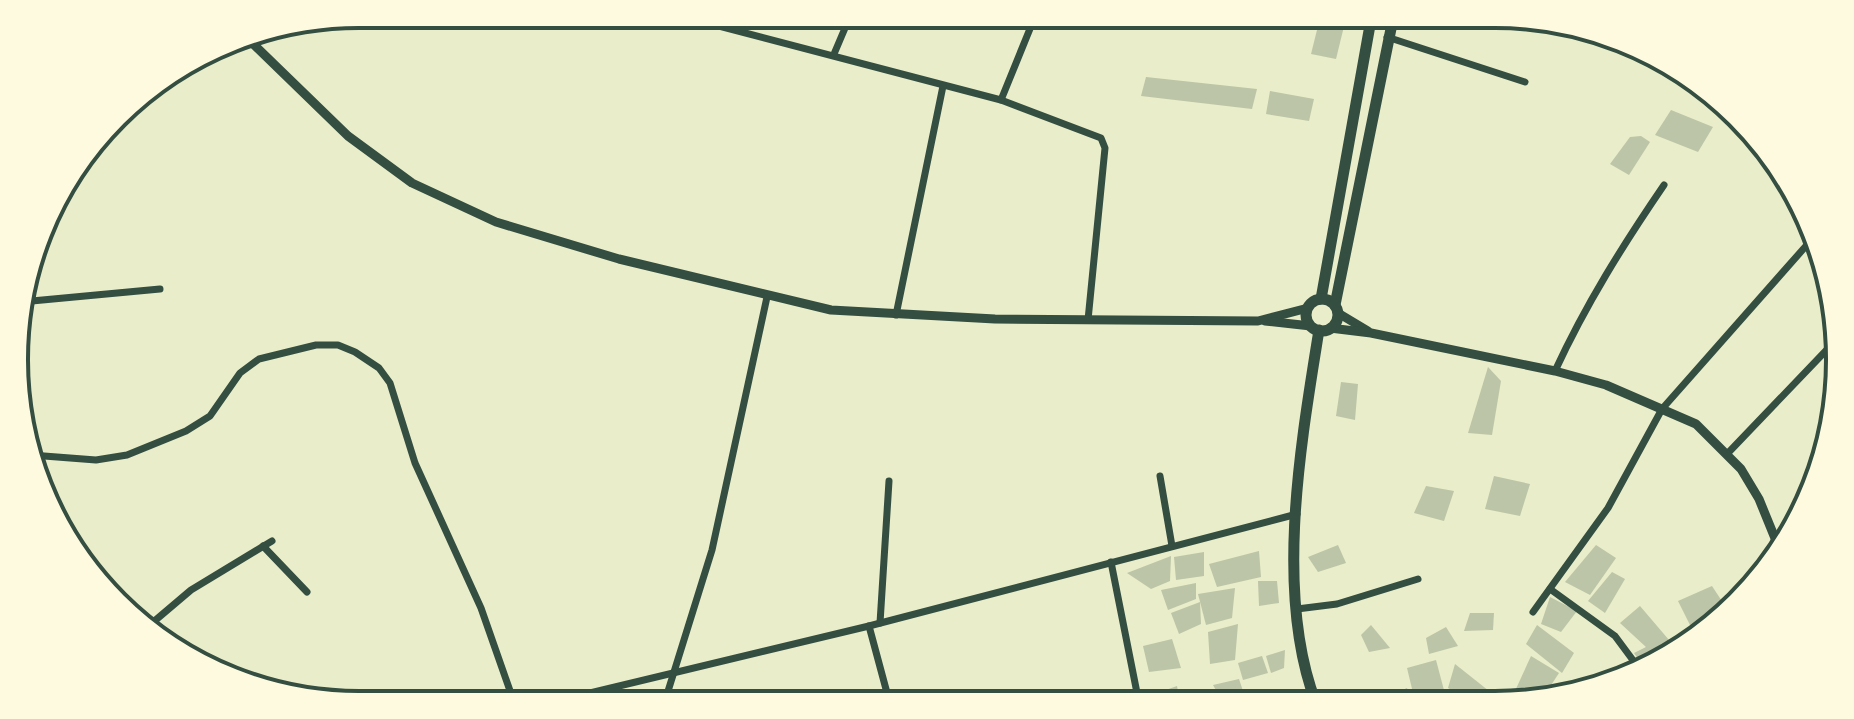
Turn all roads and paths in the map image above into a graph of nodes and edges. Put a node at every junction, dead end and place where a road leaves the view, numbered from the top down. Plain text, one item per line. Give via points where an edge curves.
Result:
1 (738, 28) edge
2 (845, 28) edge
3 (1030, 28) edge
4 (1369, 28) edge
5 (1390, 28) edge
6 (1387, 37) junction
7 (255, 45) edge
8 (834, 54) junction
9 (1525, 82) dead end
10 (943, 86) junction
11 (1001, 100) junction
12 (1664, 185) dead end
13 (1806, 246) edge
14 (160, 289) dead end
15 (767, 297) junction
16 (1321, 299) junction
17 (33, 301) edge
18 (1308, 308) junction
19 (1337, 309) junction
20 (896, 316) junction
21 (1088, 320) junction
22 (1258, 321) junction
23 (1320, 328) junction
24 (1371, 333) junction
25 (1826, 351) edge
26 (1555, 371) junction
27 (1662, 409) junction
28 (1728, 453) junction
29 (43, 456) edge
30 (1160, 476) dead end
31 (889, 481) dead end
32 (1297, 514) junction
33 (1774, 537) edge
34 (272, 541) dead end
35 (263, 546) junction
36 (1172, 546) junction
37 (1111, 562) junction
38 (1418, 579) dead end
39 (1550, 589) junction
40 (307, 592) dead end
41 (1297, 609) junction
42 (1533, 612) dead end
43 (156, 620) edge
44 (880, 623) junction
45 (869, 626) junction
46 (1633, 661) edge
47 (672, 671) junction
48 (510, 691) edge
49 (594, 691) edge
50 (667, 691) edge
51 (886, 691) edge
52 (1137, 691) edge
53 (1312, 691) edge

1 - 8 street
2 - 8 street
3 - 11 street
4 - 16 main road
5 - 6 main road
6 - 9 street
6 - 19 main road
7 - 15 street via 373,158 453,205 605,255
8 - 10 street
10 - 11 street
10 - 20 street
11 - 21 street via 1104,143
12 - 26 street via 1608,268
13 - 27 street
14 - 17 street
15 - 20 street
15 - 47 street via 712,550
16 - 18 main road
16 - 19 main road
18 - 22 street
18 - 23 main road
19 - 23 main road via 1336,322
19 - 24 street
20 - 21 street
21 - 22 street
22 - 23 street
23 - 24 street
23 - 32 main road
24 - 26 street
25 - 28 street
26 - 27 street
27 - 28 street via 1696,424
27 - 39 street via 1608,508
28 - 33 street via 1759,499
29 - 48 street via 96,460 127,455 210,416 240,373 259,359 316,345 355,352 390,383 415,463 481,608
30 - 36 street
31 - 44 street
32 - 36 street
32 - 41 main road
34 - 35 street
35 - 40 street
35 - 43 street via 191,590
36 - 37 street
37 - 44 street
37 - 52 street
38 - 41 street via 1337,604
39 - 42 street
39 - 46 street via 1615,636
41 - 53 main road
44 - 45 street
45 - 47 street
45 - 51 street
47 - 49 street
47 - 50 street

